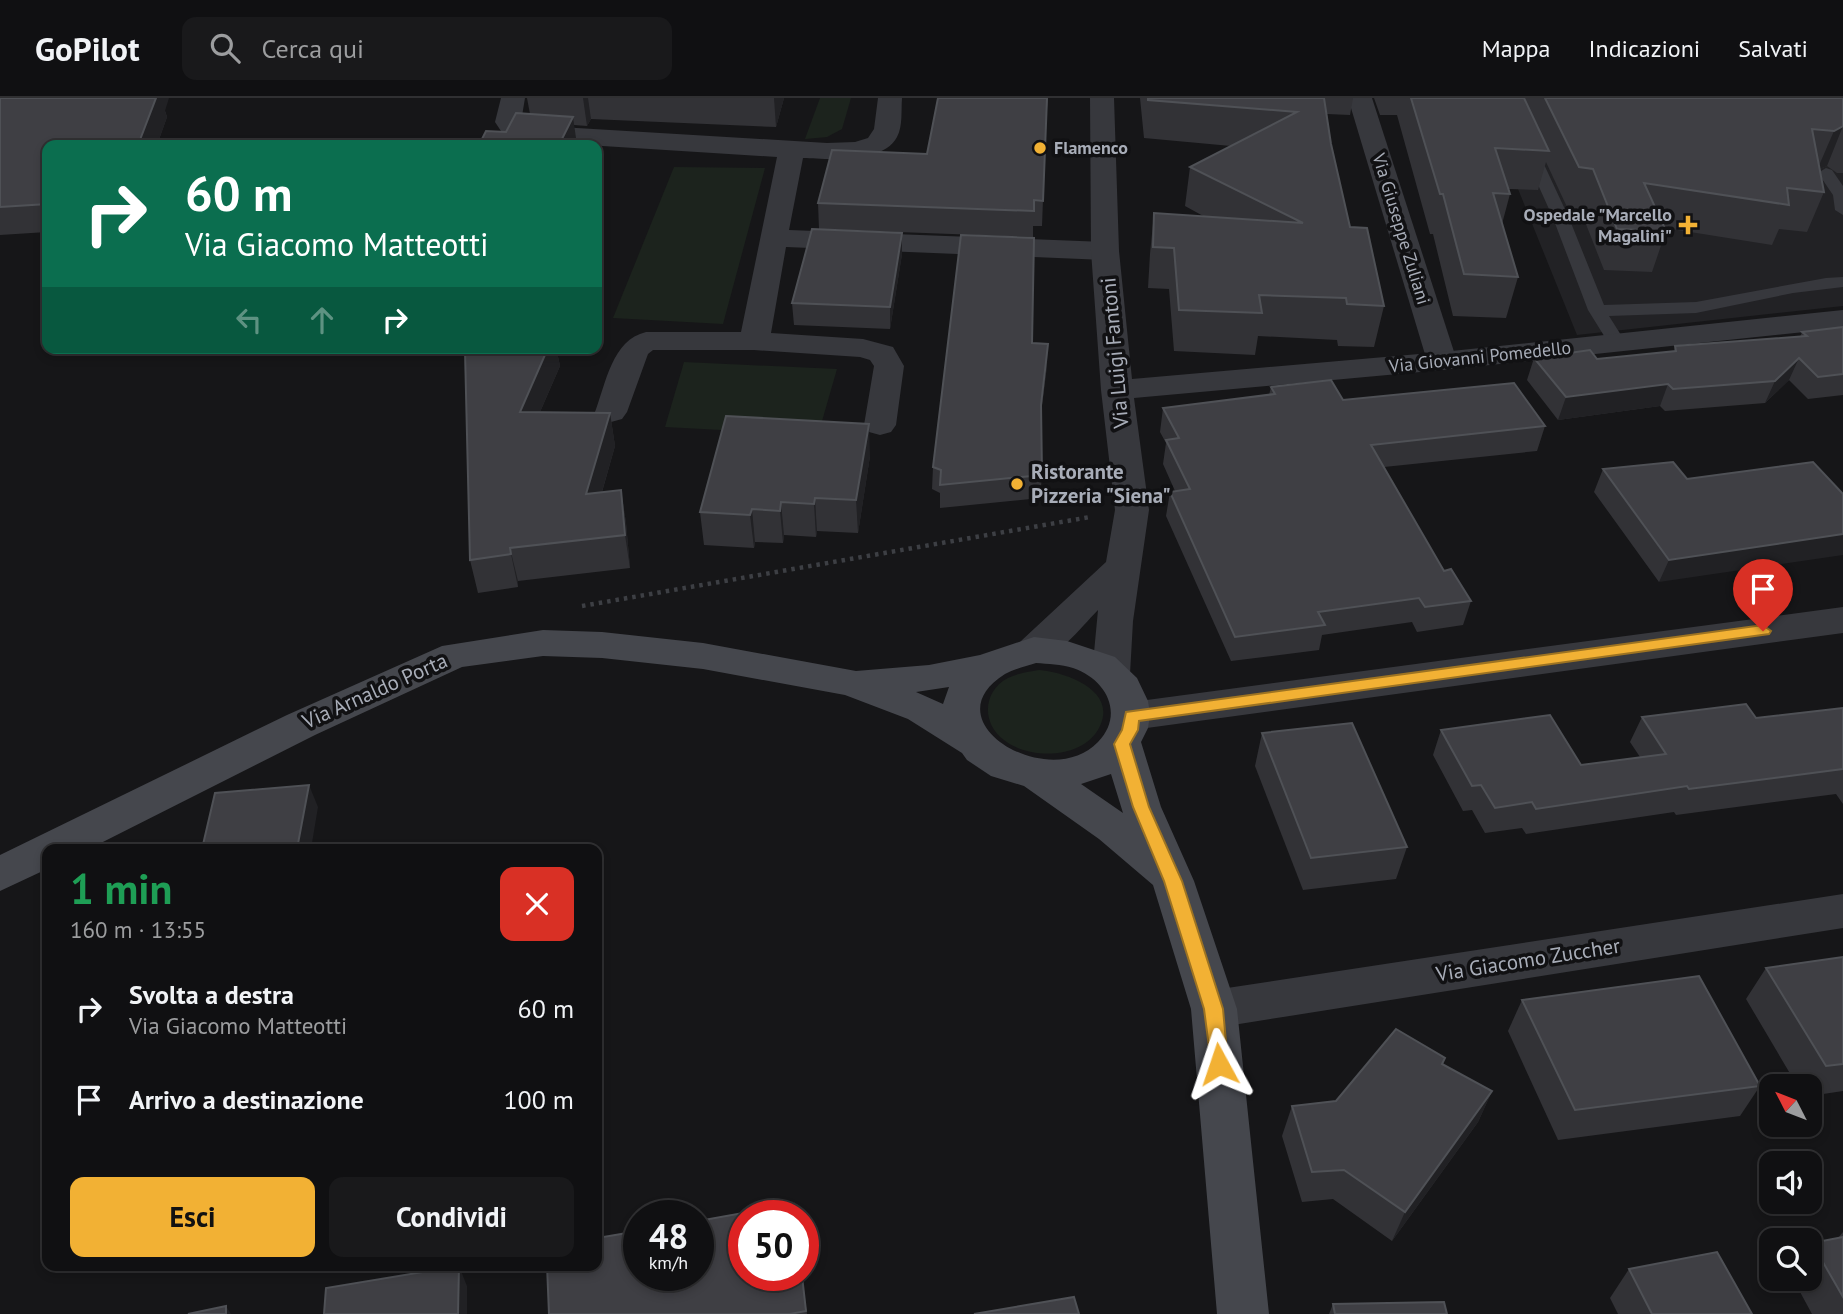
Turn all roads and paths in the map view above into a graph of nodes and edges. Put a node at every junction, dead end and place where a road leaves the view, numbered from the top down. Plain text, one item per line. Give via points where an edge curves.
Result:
1 (513, 98) edge
2 (890, 98) edge
3 (1102, 98) edge
4 (1360, 98) edge
5 (1506, 98) edge
6 (792, 150) junction
7 (1826, 173) dead end
8 (1843, 210) edge
9 (775, 238) junction
10 (1105, 251) junction
11 (1843, 282) edge
12 (1597, 310) junction
13 (1843, 319) edge
14 (754, 341) junction
15 (1617, 343) junction
16 (1442, 361) junction
17 (1116, 390) junction
18 (611, 412) edge
19 (880, 425) dead end
20 (1124, 566) junction
21 (1843, 620) edge
22 (1034, 650) junction
23 (984, 667) junction
24 (1111, 674) junction
25 (850, 682) junction
26 (1127, 730) junction
27 (972, 743) junction
28 (1035, 773) junction
29 (61, 844) edge
30 (42, 853) edge
31 (0, 874) edge
32 (1173, 881) junction
33 (1843, 911) edge
34 (1214, 1009) junction
35 (1243, 1314) edge

1 - 6 street via 508,122 512,129 524,133
2 - 6 street via 884,136 874,146
3 - 10 street, Via Luigi Fantoni
4 - 16 street, Via Giuseppe Zuliani
5 - 12 lane
6 - 9 street
7 - 8 lane via 1841,195
9 - 10 street
9 - 14 street
10 - 17 street, Via Luigi Fantoni
11 - 12 lane via 1766,291 1674,310
12 - 15 lane
13 - 15 street, Via Giovanni Pomedello
14 - 18 street via 646,341 634,349
14 - 19 street via 863,348 882,354 889,366
15 - 16 street, Via Giovanni Pomedello
16 - 17 street, Via Giovanni Pomedello
17 - 20 street, Via Luigi Fantoni via 1132,510
20 - 22 street
20 - 24 street, Via Luigi Fantoni
21 - 26 street
22 - 23 main road
22 - 24 main road via 1089,660
23 - 25 main road, Via Arnaldo Porta via 929,678
23 - 27 main road via 968,682 960,702 962,723
24 - 26 main road via 1126,694
25 - 27 main road, Via Arnaldo Porta via 922,709
25 - 29 main road, Via Arnaldo Porta via 703,656 603,645 543,643 455,655 301,725
26 - 28 main road via 1107,758 1086,769
26 - 32 main road via 1141,807
27 - 28 main road via 1011,768
28 - 32 main road via 1114,828
30 - 31 main road, Via Arnaldo Porta
32 - 34 main road
33 - 34 street, Via Giacomo Zuccher
34 - 35 main road

